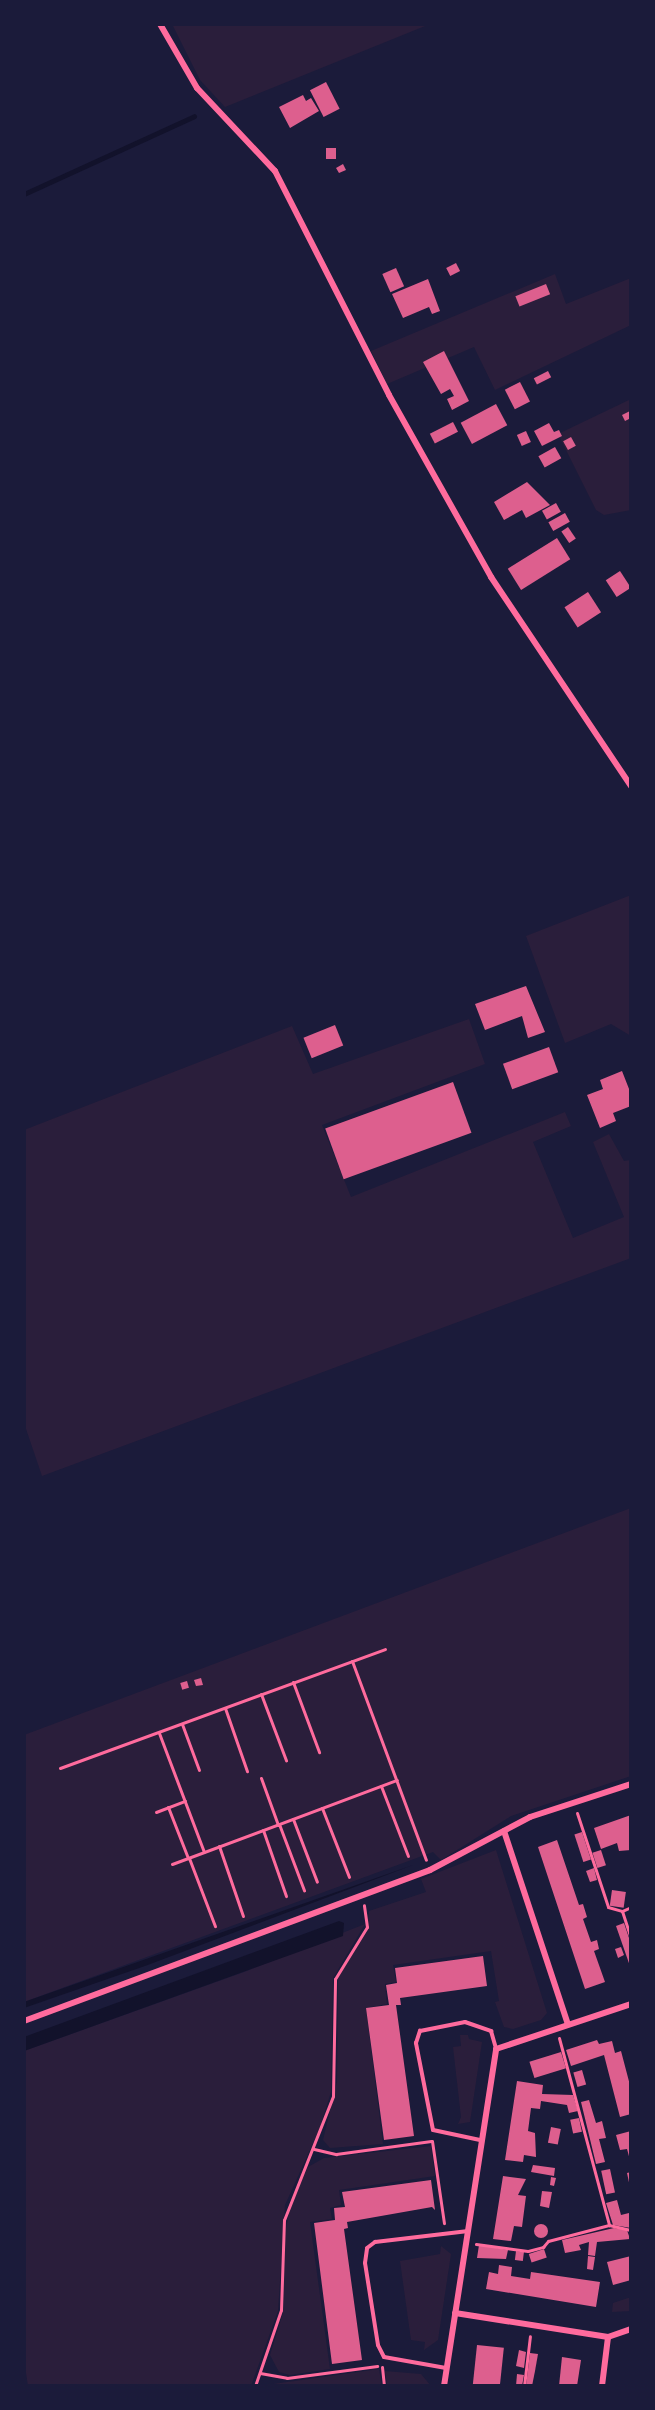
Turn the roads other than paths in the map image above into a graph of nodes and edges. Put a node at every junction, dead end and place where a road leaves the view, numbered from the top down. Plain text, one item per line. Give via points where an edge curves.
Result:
1 (160, 24) edge
2 (631, 786) edge
3 (631, 1784) edge
4 (504, 1831) junction
5 (631, 2004) edge
6 (24, 2021) edge
7 (568, 2024) junction
8 (496, 2049) junction
9 (480, 2140) junction
10 (468, 2231) junction
11 (455, 2313) junction
12 (631, 2329) edge
13 (608, 2337) junction
14 (446, 2368) junction
15 (444, 2386) edge
16 (602, 2386) edge

1 - 2 street via 197,88 275,171 389,395 491,577
3 - 4 street
4 - 6 street via 430,1870
4 - 7 street
5 - 7 street
7 - 8 street
8 - 9 street
8 - 9 lane via 490,2031 465,2022 420,2031 416,2043 433,2130
9 - 10 street
10 - 11 street
10 - 14 lane via 375,2242 367,2248 365,2263 378,2345 384,2357
11 - 13 street
11 - 14 street
12 - 13 street
13 - 16 street
14 - 15 street

